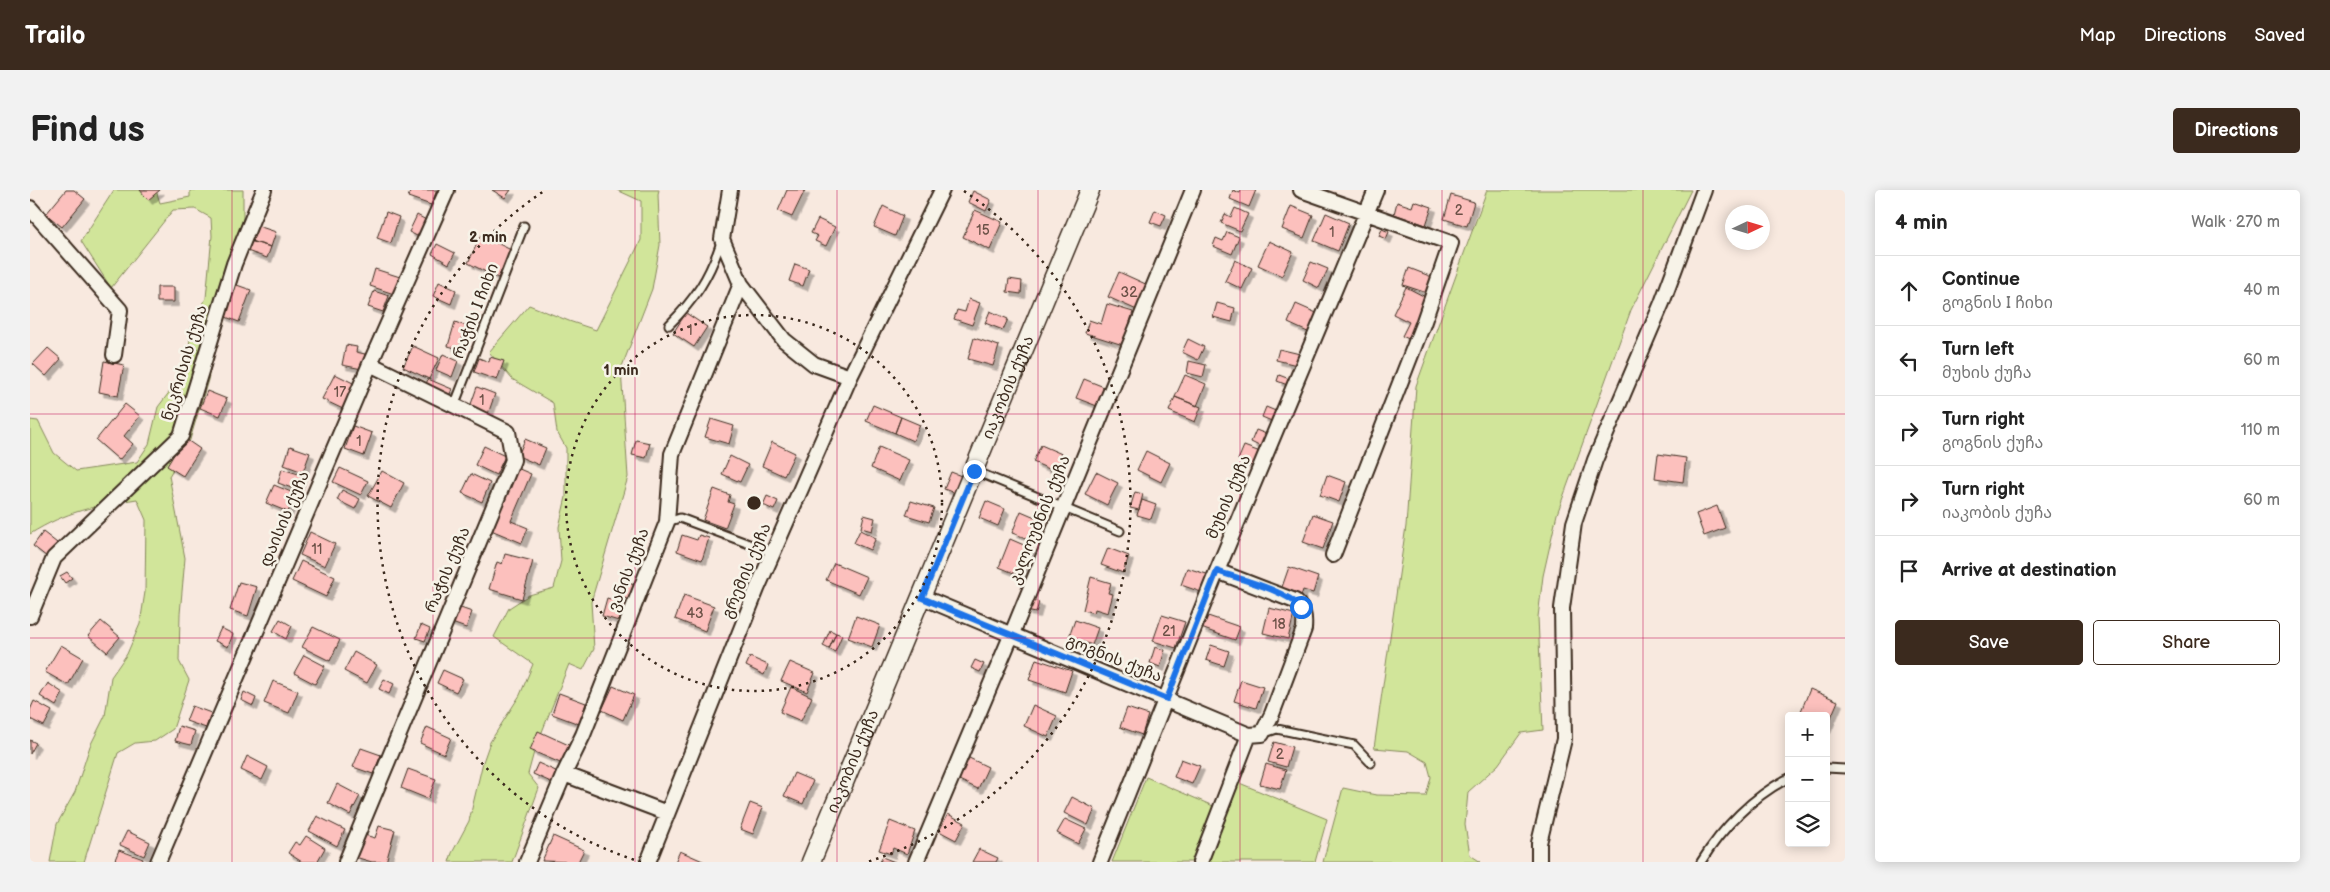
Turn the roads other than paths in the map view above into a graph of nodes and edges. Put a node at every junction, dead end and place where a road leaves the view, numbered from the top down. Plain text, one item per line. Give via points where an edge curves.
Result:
1 (264, 190) edge
2 (447, 190) edge
3 (730, 190) edge
4 (942, 190) edge
5 (1090, 190) edge
6 (1193, 190) edge
7 (1301, 190) edge
8 (1376, 190) edge
9 (1704, 190) edge
10 (30, 208) edge
11 (1368, 213) junction
12 (524, 226) dead end
13 (722, 239) junction
14 (741, 284) junction
15 (669, 325) dead end
16 (114, 355) dead end
17 (370, 364) junction
18 (850, 377) junction
19 (454, 406) junction
20 (974, 471) junction
21 (1063, 508) junction
22 (667, 522) junction
23 (1120, 530) dead end
24 (773, 552) junction
25 (1333, 555) dead end
26 (1217, 571) junction
27 (922, 598) junction
28 (30, 616) edge
29 (1012, 636) junction
30 (1167, 699) junction
31 (1255, 735) junction
32 (1370, 763) dead end
33 (1830, 768) edge
34 (1845, 769) edge
35 (564, 774) junction
36 (1785, 780) edge
37 (667, 813) junction
38 (158, 862) edge
39 (346, 862) edge
40 (527, 862) edge
41 (648, 862) edge
42 (811, 862) edge
43 (916, 862) edge
44 (1100, 862) edge
45 (1200, 862) edge
46 (1539, 862) edge
47 (1700, 862) edge

1 - 28 street, ნეკრისის ქუჩა via 234,264 181,436 54,558
2 - 17 street, დაისის ქუჩა
3 - 13 street
4 - 18 street, გრემის ქუჩა
5 - 20 street, იაკობის ქუჩა
6 - 21 street, კალოუბნის ქუჩა
7 - 11 street
8 - 11 street, მუხის ქუჩა
9 - 46 street via 1574,523 1562,608 1564,738 1539,844
10 - 16 street via 120,310
11 - 25 street via 1451,243
11 - 26 street, მუხის ქუჩა
12 - 19 lane, რაჭის I ჩიხი
13 - 14 street
13 - 15 lane via 701,289
14 - 18 street via 784,340 814,364
14 - 22 street, ვანის ქუჩა via 672,454
17 - 19 street, რაჭის ქუჩა
17 - 38 street, დაისის ქუჩა
18 - 24 street, გრემის ქუჩა
19 - 39 street, რაჭის ქუჩა via 508,432 513,460
20 - 21 lane
20 - 27 street, იაკობის ქუჩა
21 - 23 lane
21 - 29 street, კალოუბნის ქუჩა
22 - 24 lane via 680,518
22 - 35 street, ვანის ქუჩა via 584,735
24 - 37 street, გრემის ქუჩა
26 - 30 street, მუხის ქუჩა
26 - 31 street via 1295,601 1305,616 1304,629 1272,714
27 - 29 street, გოგნის ქუჩა
27 - 42 street, იაკობის ქუჩა
29 - 30 street, გოგნის ქუჩა
29 - 43 street, კალოუბნის ქუჩა
30 - 31 street, გოგნის ქუჩა
30 - 44 street, მუხის ქუჩა
31 - 32 lane via 1277,729 1354,745
31 - 45 street
33 - 34 lane
35 - 37 street
35 - 40 street, ვანის ქუჩა
36 - 47 lane via 1770,787 1717,837
37 - 41 street, გრემის ქუჩა

